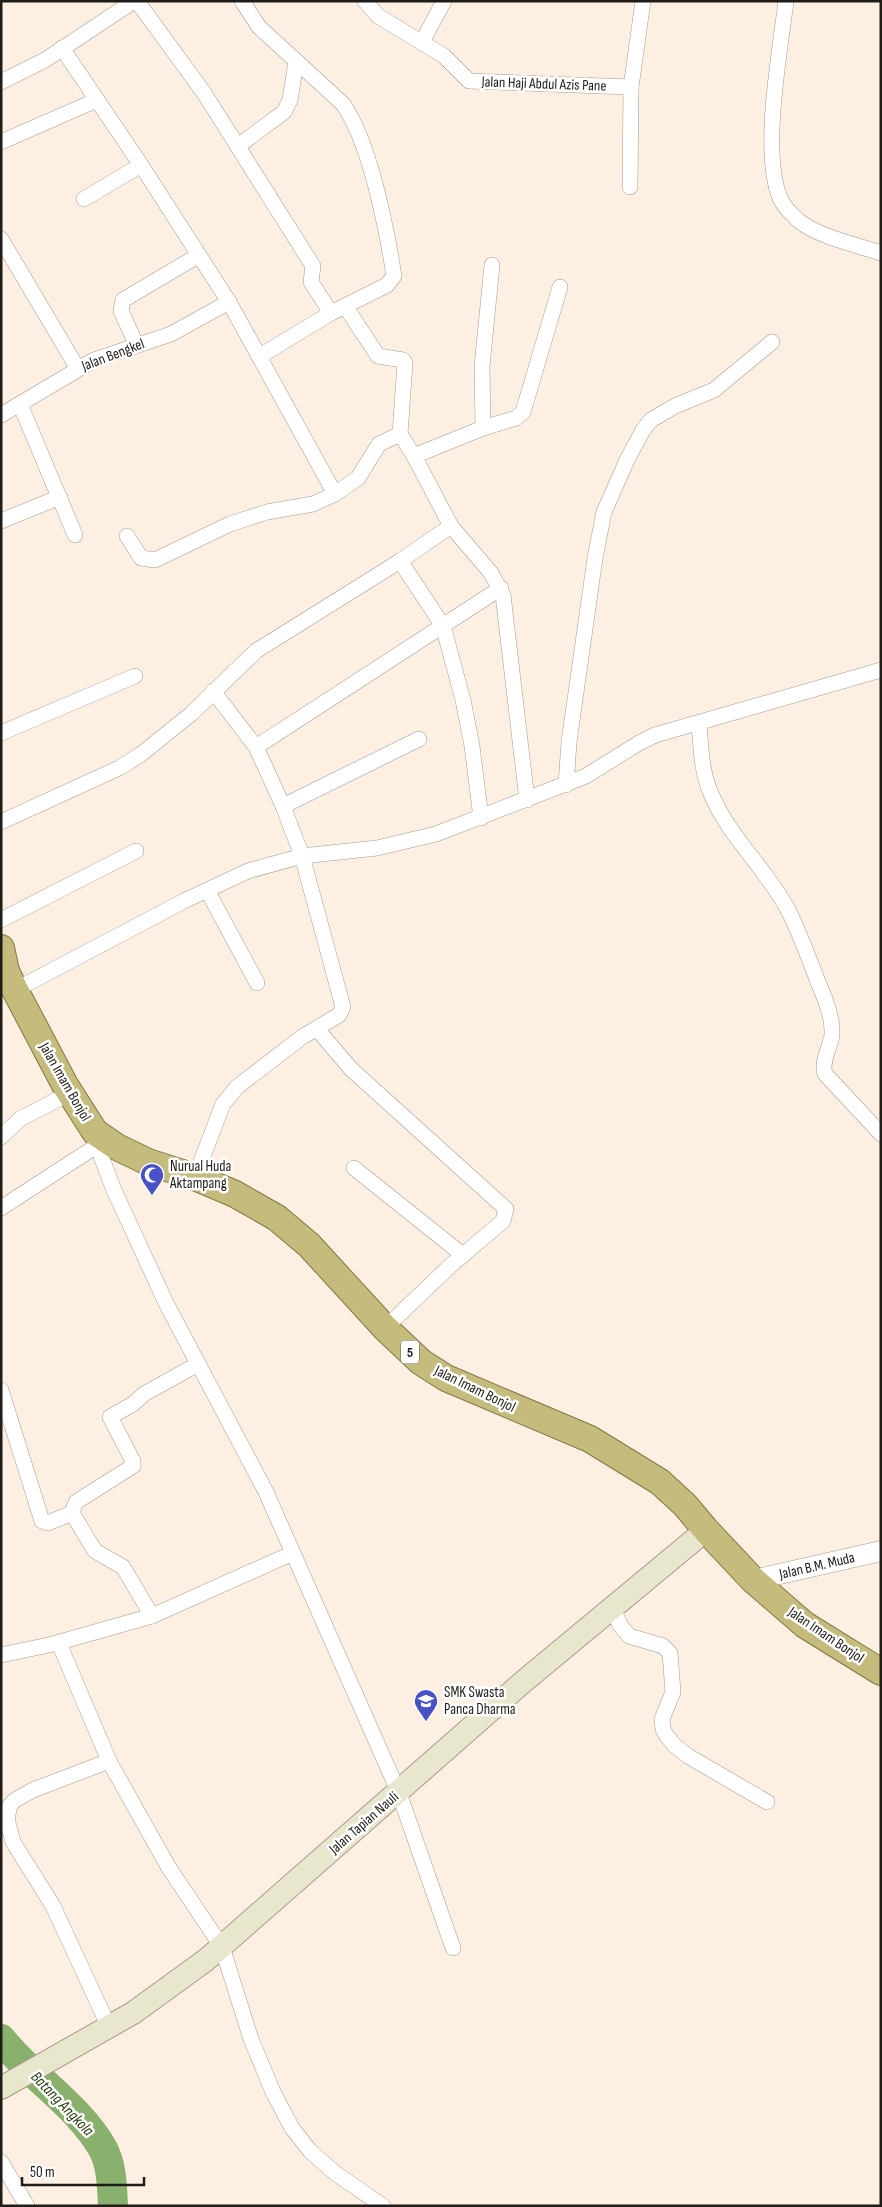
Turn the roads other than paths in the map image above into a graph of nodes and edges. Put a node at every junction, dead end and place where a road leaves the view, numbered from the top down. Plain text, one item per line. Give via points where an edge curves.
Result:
1 (136, 1) edge
2 (242, 1) edge
3 (365, 1) edge
4 (444, 1) edge
5 (643, 1) edge
6 (786, 1) edge
7 (422, 42) junction
8 (62, 48) junction
9 (296, 62) junction
10 (1, 82) edge
11 (631, 87) junction
12 (97, 100) junction
13 (1, 142) edge
14 (238, 146) junction
15 (141, 165) junction
16 (630, 187) dead end
17 (84, 200) dead end
18 (1, 239) edge
19 (881, 253) edge
20 (199, 255) junction
21 (492, 265) dead end
22 (560, 288) dead end
23 (228, 302) junction
24 (338, 310) junction
25 (772, 342) dead end
26 (136, 344) junction
27 (260, 356) junction
28 (78, 369) junction
29 (20, 404) junction
30 (1, 415) edge
31 (483, 428) junction
32 (400, 434) junction
33 (414, 456) junction
34 (335, 494) junction
35 (60, 497) junction
36 (1, 521) edge
37 (451, 526) junction
38 (75, 535) dead end
39 (127, 536) dead end
40 (400, 561) junction
41 (501, 588) junction
42 (443, 626) junction
43 (881, 670) edge
44 (135, 676) dead end
45 (213, 690) junction
46 (699, 723) junction
47 (1, 733) edge
48 (420, 739) dead end
49 (256, 747) junction
50 (566, 785) junction
51 (527, 800) junction
52 (283, 806) junction
53 (481, 818) junction
54 (1, 822) edge
55 (136, 851) dead end
56 (302, 856) junction
57 (207, 890) junction
58 (1, 920) edge
59 (6, 969) edge
60 (258, 983) dead end
61 (317, 1028) junction
62 (70, 1093) junction
63 (881, 1134) edge
64 (1, 1137) edge
65 (96, 1138) junction
66 (354, 1168) dead end
67 (196, 1177) junction
68 (1, 1208) edge
69 (463, 1255) junction
70 (384, 1328) junction
71 (198, 1364) junction
72 (1, 1390) edge
73 (5, 1415) edge
74 (72, 1513) junction
75 (706, 1530) junction
76 (881, 1551) edge
77 (293, 1553) junction
78 (753, 1580) junction
79 (612, 1606) junction
80 (152, 1616) junction
81 (59, 1642) junction
82 (1, 1655) edge
83 (881, 1672) edge
84 (109, 1761) junction
85 (399, 1793) junction
86 (767, 1802) dead end
87 (222, 1947) junction
88 (453, 1948) dead end
89 (109, 2027) junction
90 (1, 2088) edge
91 (1, 2162) edge
92 (27, 2206) edge
93 (383, 2206) edge

1 - 8 street
1 - 14 street via 204,93
2 - 9 street via 259,27
3 - 7 street, Jalan Haji Abdul Azis Pane via 378,16
4 - 7 street
5 - 11 street
6 - 19 street via 773,116 774,180 780,199 801,223
7 - 11 street, Jalan Haji Abdul Azis Pane via 474,82
8 - 10 street
8 - 12 street
9 - 14 street via 290,100 284,112
9 - 24 street via 351,115 366,156 394,276 391,282
11 - 16 street
12 - 13 street
12 - 15 street
14 - 24 street via 314,266 311,282
15 - 17 street
15 - 20 street
18 - 28 street
20 - 23 street
20 - 26 street via 122,300 121,311
21 - 31 street via 482,366
22 - 31 street via 523,412 516,418
23 - 26 street, Jalan Bengkel via 171,334
23 - 27 street
24 - 27 street
24 - 32 street via 378,356 405,363
25 - 50 street via 714,390 652,420 627,460 604,512 595,558
26 - 28 street, Jalan Bengkel
27 - 34 street
28 - 29 street, Jalan Bengkel
29 - 30 street, Jalan Bengkel
29 - 35 street
31 - 33 street
32 - 33 street
32 - 34 street via 379,444 362,474
33 - 37 street
34 - 39 street via 314,504 267,512 230,524 155,560 141,558
35 - 36 street
35 - 38 street
37 - 40 street
37 - 41 street
40 - 42 street
40 - 45 street via 256,651
41 - 42 street
41 - 51 street
42 - 49 street
42 - 53 street via 463,700
43 - 46 street
44 - 47 street
45 - 49 street
45 - 54 street via 191,714 140,755 119,768
46 - 50 street via 655,735
46 - 63 street via 710,792 738,840 762,869 787,908 825,999 832,1034 823,1066 825,1074
48 - 52 street
49 - 52 street
50 - 51 street
51 - 53 street
52 - 56 street
53 - 56 street via 408,842
55 - 58 street
56 - 57 street via 248,871
56 - 61 street via 342,1004 339,1015
57 - 59 street
57 - 60 street
59 - 62 highway, Jalan Imam Bonjol / 5
61 - 67 street via 237,1087 222,1104
61 - 69 street via 351,1069 504,1205 507,1213 503,1221
62 - 64 street via 20,1119
62 - 65 highway, Jalan Imam Bonjol / 5
65 - 67 highway, Jalan Imam Bonjol / 5 via 148,1162
65 - 68 street
65 - 71 street via 113,1188
66 - 69 street
67 - 70 highway, Jalan Imam Bonjol / 5 via 277,1218 309,1245
69 - 70 street
70 - 75 highway, Jalan Imam Bonjol / 5 via 421,1362 446,1378 590,1439 660,1482
71 - 74 street via 110,1417 133,1466 76,1502
71 - 77 street via 266,1492
72 - 73 street
73 - 74 street via 42,1521 48,1523
74 - 80 street via 95,1551 123,1567
75 - 78 highway, Jalan Imam Bonjol / 5
75 - 79 main road, Jalan Tapian Nauli
76 - 78 street, Jalan B.M. Muda
77 - 80 street
77 - 85 street
78 - 83 highway, Jalan Imam Bonjol / 5 via 805,1625
79 - 85 main road, Jalan Tapian Nauli
79 - 86 street via 629,1636 664,1646 670,1653 674,1686 672,1699 662,1719 666,1735 688,1756
80 - 81 street
81 - 82 street
81 - 84 street
84 - 87 street via 169,1868
84 - 89 street via 15,1800 10,1805 7,1819 13,1842 53,1906
85 - 87 main road, Jalan Tapian Nauli
85 - 88 street
87 - 89 main road, Jalan Tapian Nauli via 172,1986
87 - 93 street via 252,2039 273,2092 292,2128 310,2151 335,2173
89 - 90 main road, Jalan Tapian Nauli
91 - 92 street

